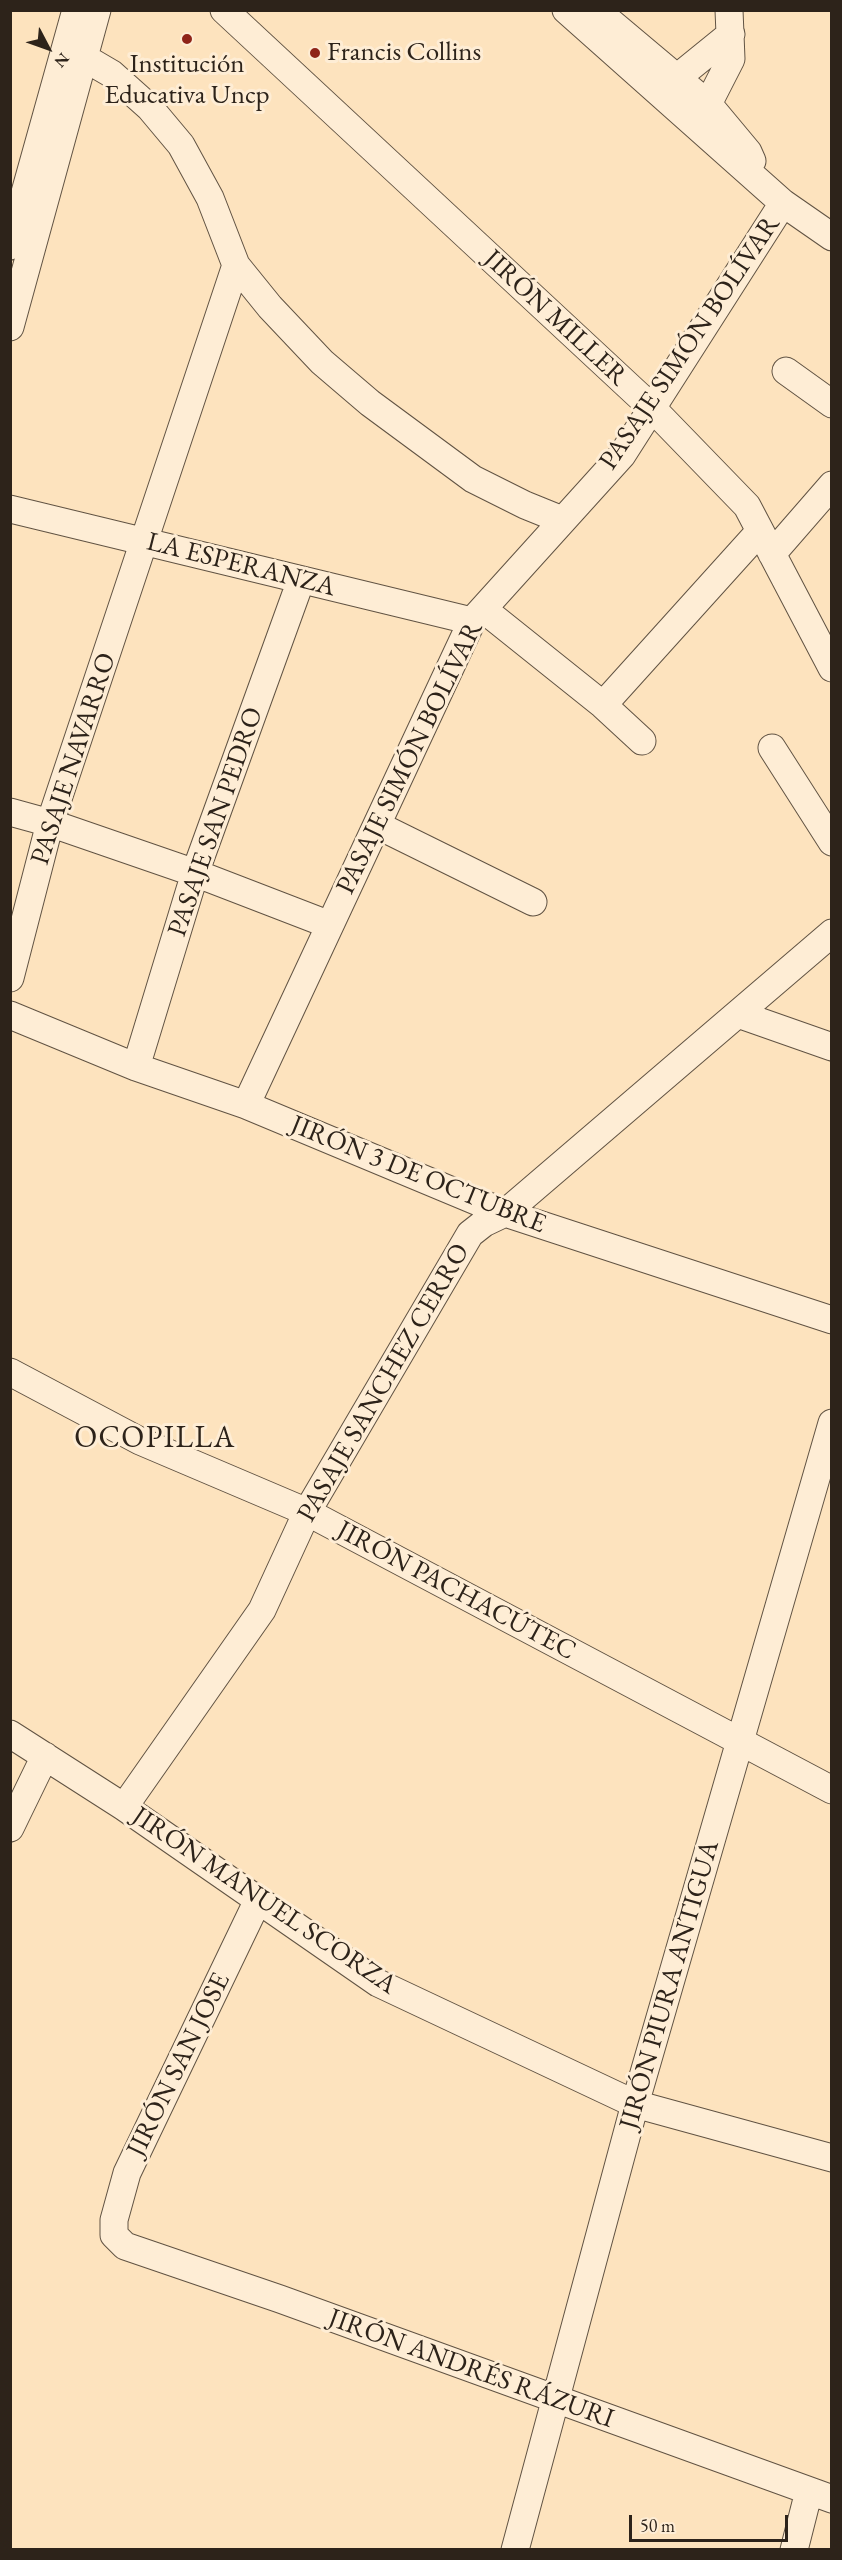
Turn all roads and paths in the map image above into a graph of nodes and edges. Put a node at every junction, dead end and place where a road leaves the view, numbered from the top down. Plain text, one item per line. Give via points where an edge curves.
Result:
1 (76, 10) edge
2 (97, 10) edge
3 (224, 10) edge
4 (566, 10) edge
5 (596, 10) edge
6 (730, 22) edge
7 (83, 57) junction
8 (678, 77) junction
9 (708, 104) junction
10 (760, 182) junction
11 (783, 203) junction
12 (831, 237) edge
13 (10, 246) edge
14 (236, 265) junction
15 (10, 327) edge
16 (786, 371) dead end
17 (831, 404) edge
18 (651, 407) junction
19 (831, 485) edge
20 (10, 509) edge
21 (562, 520) junction
22 (145, 542) junction
23 (766, 543) junction
24 (301, 580) junction
25 (478, 615) junction
26 (831, 668) edge
27 (603, 705) junction
28 (642, 741) dead end
29 (772, 748) dead end
30 (10, 812) edge
31 (50, 823) junction
32 (377, 825) junction
33 (831, 842) edge
34 (195, 873) junction
35 (532, 902) dead end
36 (330, 925) junction
37 (831, 933) edge
38 (10, 978) edge
39 (738, 1014) junction
40 (10, 1016) edge
41 (831, 1047) edge
42 (136, 1067) junction
43 (246, 1105) junction
44 (505, 1213) junction
45 (831, 1320) edge
46 (10, 1372) edge
47 (831, 1423) edge
48 (307, 1512) junction
49 (10, 1734) edge
50 (740, 1740) junction
51 (45, 1756) junction
52 (831, 1790) edge
53 (124, 1807) junction
54 (10, 1828) edge
55 (258, 1900) junction
56 (635, 2104) junction
57 (831, 2158) edge
58 (114, 2235) joint
59 (554, 2399) junction
60 (820, 2495) edge
61 (515, 2550) edge
62 (794, 2550) edge

1 - 13 street
2 - 7 street
3 - 18 street, JIRÓN MILLER
4 - 10 street
5 - 8 street
6 - 8 street
6 - 9 street via 731,59
7 - 14 street via 112,74 150,108 181,145 210,198
7 - 15 street
8 - 9 street
9 - 10 street via 748,152
10 - 11 street
11 - 12 street
11 - 18 street, PASAJE SIMÓN BOLÍVAR
14 - 21 street via 322,362 370,403 473,479
14 - 22 street, PASAJE NAVARRO
16 - 17 street
18 - 21 street, PASAJE SIMÓN BOLÍVAR via 622,454
18 - 23 street, JIRÓN MILLER via 747,506
19 - 23 street
20 - 22 street, LA ESPERANZA
21 - 25 street, PASAJE SIMÓN BOLÍVAR
22 - 24 street, LA ESPERANZA
22 - 31 street, PASAJE NAVARRO
23 - 26 street, JIRÓN MILLER
23 - 27 street
24 - 25 street, LA ESPERANZA
24 - 34 street, PASAJE SAN PEDRO
25 - 27 street
25 - 32 street, PASAJE SIMÓN BOLÍVAR
27 - 28 street
29 - 33 street
30 - 31 street
31 - 34 street
31 - 38 street, PASAJE NAVARRO
32 - 35 street
32 - 36 street, PASAJE SIMÓN BOLÍVAR
34 - 36 street
34 - 42 street, PASAJE SAN PEDRO
36 - 43 street, PASAJE SIMÓN BOLÍVAR
37 - 39 street, PASAJE SANCHEZ CERRO
39 - 41 street
39 - 44 street, PASAJE SANCHEZ CERRO
40 - 42 street, JIRÓN 3 DE OCTUBRE
42 - 43 street, JIRÓN 3 DE OCTUBRE
43 - 44 street, JIRÓN 3 DE OCTUBRE
44 - 45 street, JIRÓN 3 DE OCTUBRE
44 - 48 street, PASAJE SANCHEZ CERRO via 470,1234
46 - 48 street, JIRÓN PACHACÚTEC via 140,1442
47 - 50 street, JIRÓN PIURA ANTIGUA
48 - 50 street, JIRÓN PACHACÚTEC
48 - 53 street, PASAJE SANCHEZ CERRO via 262,1610
49 - 51 street, JIRÓN MANUEL SCORZA
50 - 52 street, JIRÓN PACHACÚTEC
50 - 56 street, JIRÓN PIURA ANTIGUA
51 - 53 street, JIRÓN MANUEL SCORZA
51 - 54 street
53 - 55 street, JIRÓN MANUEL SCORZA
55 - 56 street, JIRÓN MANUEL SCORZA via 378,1983
55 - 58 street, JIRÓN SAN JOSE via 127,2173 114,2220
56 - 57 street, JIRÓN MANUEL SCORZA
56 - 59 street, JIRÓN PIURA ANTIGUA
58 - 59 street, JIRÓN ANDRÉS RÁZURI via 125,2246
59 - 60 street, JIRÓN ANDRÉS RÁZURI
59 - 61 street, JIRÓN PIURA ANTIGUA
60 - 62 street

